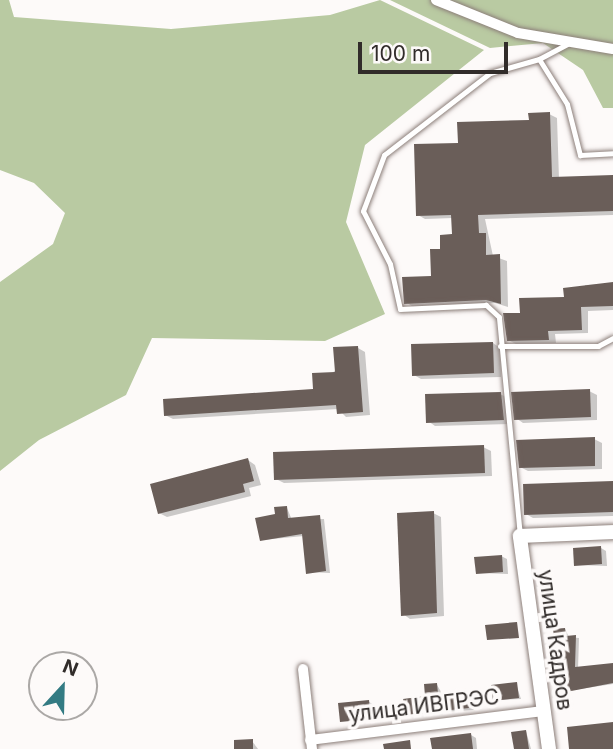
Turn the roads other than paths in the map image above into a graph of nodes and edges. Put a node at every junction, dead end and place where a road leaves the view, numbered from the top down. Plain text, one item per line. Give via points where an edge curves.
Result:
1 (436, 0) edge
2 (573, 40) junction
3 (613, 49) edge
4 (539, 59) junction
5 (613, 153) edge
6 (613, 338) edge
7 (500, 346) junction
8 (613, 532) edge
9 (520, 536) junction
10 (303, 669) dead end
11 (542, 711) junction
12 (311, 744) edge
13 (550, 749) edge

1 - 2 street via 518,33
2 - 3 street
2 - 4 lane
4 - 5 lane via 567,104 580,155
4 - 7 lane via 490,74 384,155 363,211 390,264 400,309 486,305 499,317
6 - 7 lane via 598,346
7 - 9 lane via 511,404
8 - 9 street
9 - 11 street, улица Кадров
10 - 12 street
11 - 12 street, улица ИВГРЭС
11 - 13 street, улица Кадров

